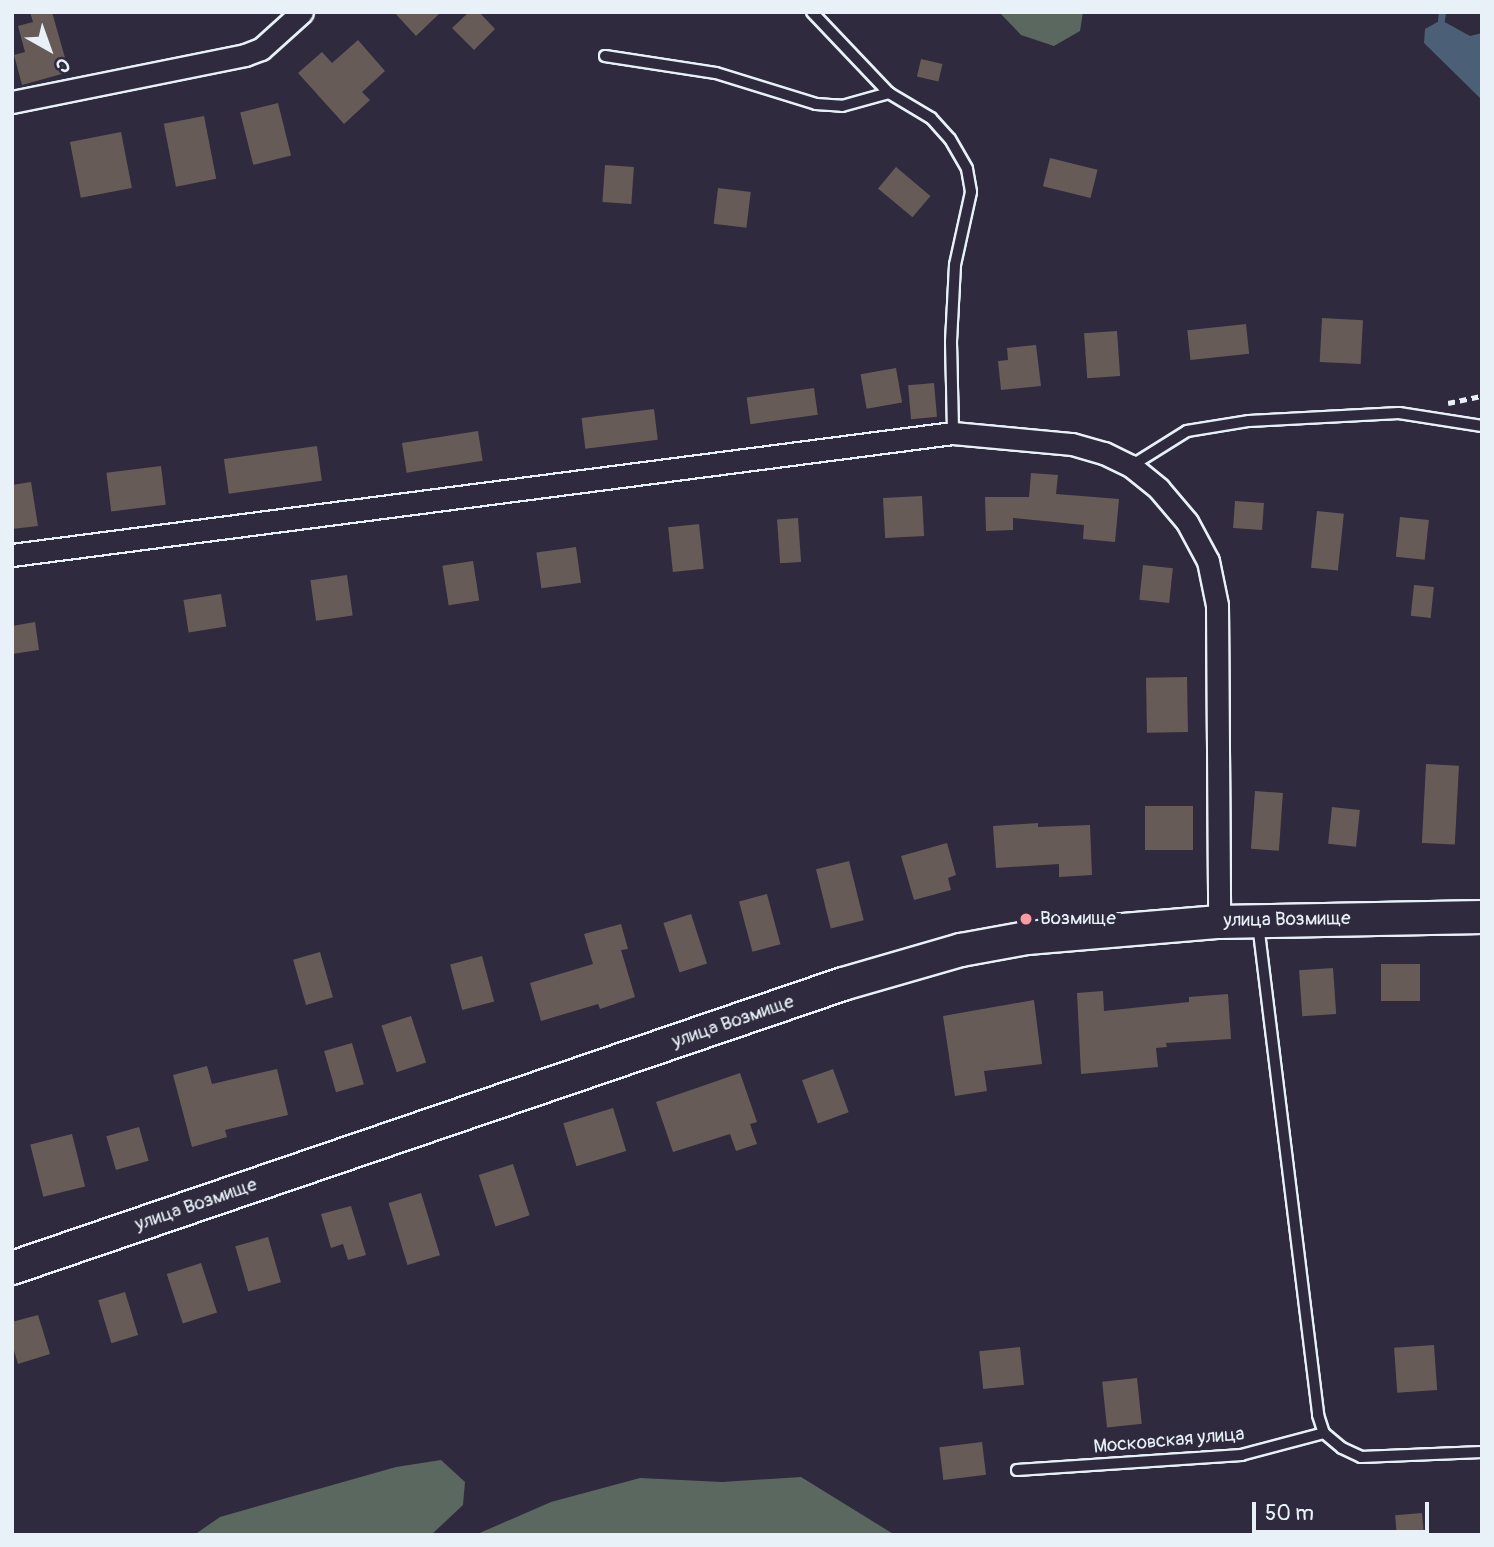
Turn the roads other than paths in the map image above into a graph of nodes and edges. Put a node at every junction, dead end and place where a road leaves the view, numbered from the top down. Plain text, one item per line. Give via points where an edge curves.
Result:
1 (302, 12) edge
2 (813, 12) edge
3 (605, 56) dead end
4 (889, 93) junction
5 (12, 102) edge
6 (1482, 426) edge
7 (953, 433) junction
8 (1131, 466) junction
9 (12, 555) edge
10 (1482, 917) edge
11 (1258, 921) junction
12 (1219, 922) junction
13 (12, 1268) edge
14 (1324, 1433) junction
15 (1482, 1452) edge
16 (1017, 1470) dead end

1 - 5 street via 261,49 245,55
2 - 4 lane
3 - 4 lane via 716,73 816,104 842,106
4 - 7 lane via 931,118 967,169 971,192 954,278
6 - 8 lane via 1399,413 1249,421 1187,431
7 - 8 street via 1072,443
7 - 9 street
8 - 12 street via 1159,489 1187,522 1208,561 1217,605
10 - 11 main road, улица Возмище
11 - 12 main road, улица Возмище
11 - 14 lane via 1318,1415
12 - 13 main road, улица Возмище via 1027,938 843,984
14 - 15 lane via 1362,1457
14 - 16 lane, Московская улица via 1241,1455

